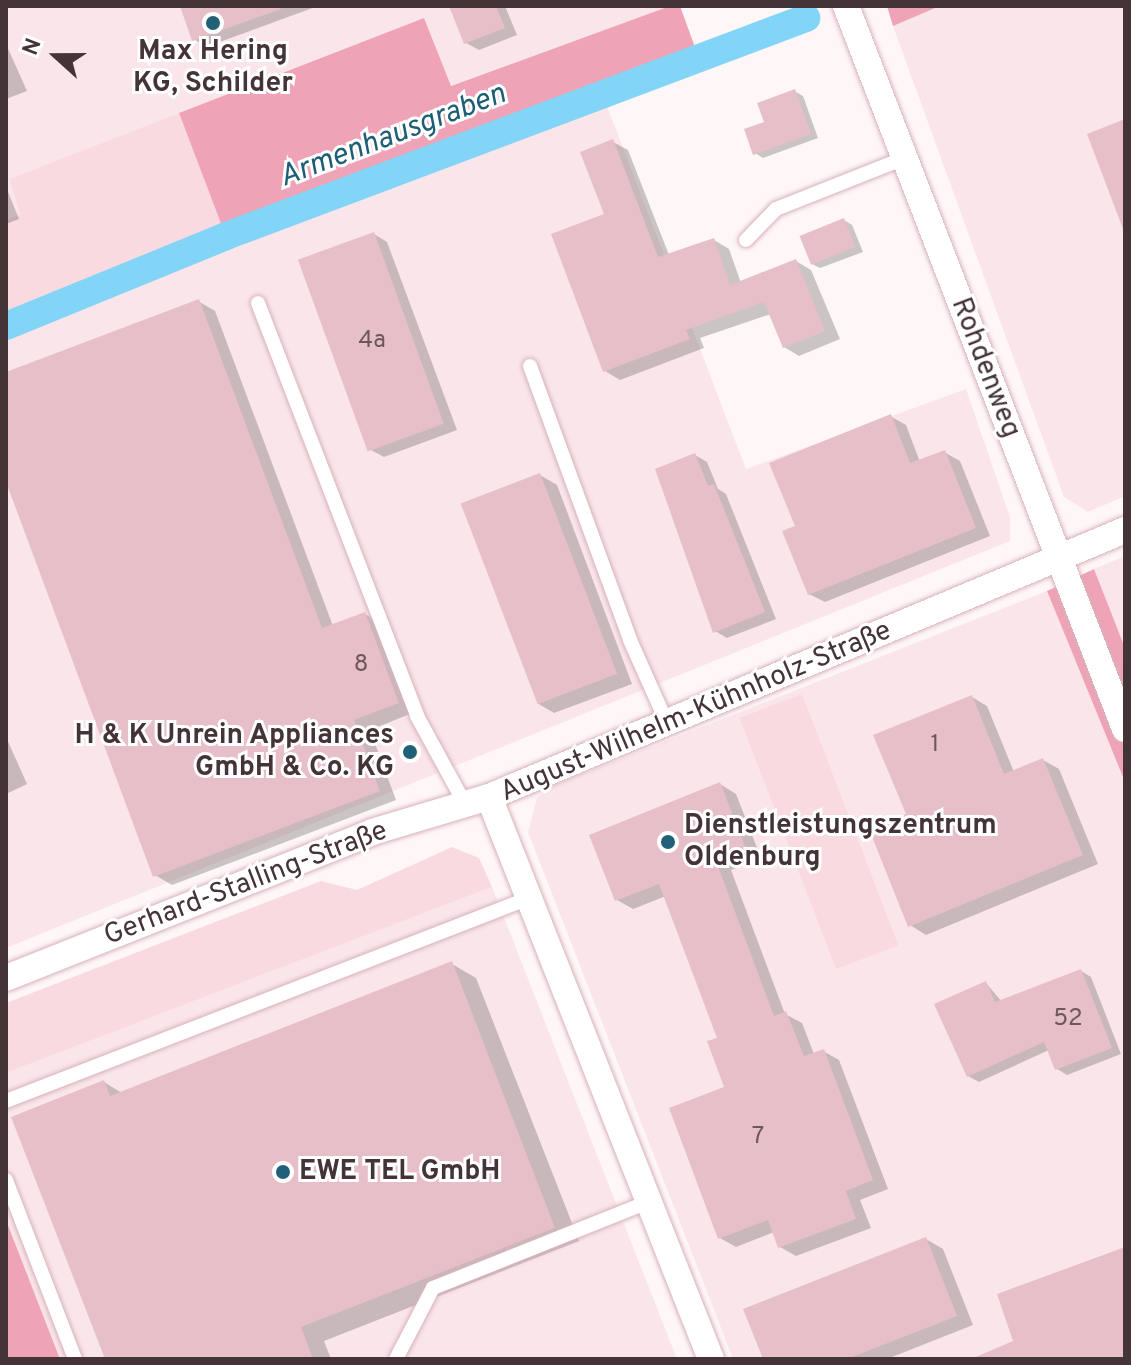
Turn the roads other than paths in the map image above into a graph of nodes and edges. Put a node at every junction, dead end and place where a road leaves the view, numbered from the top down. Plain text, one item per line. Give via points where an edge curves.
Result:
1 (846, 6) edge
2 (905, 158) junction
3 (746, 240) dead end
4 (258, 303) dead end
5 (530, 366) dead end
6 (1125, 530) edge
7 (1059, 558) junction
8 (667, 723) junction
9 (1125, 729) edge
10 (477, 801) junction
11 (529, 898) junction
12 (6, 978) edge
13 (6, 1101) edge
14 (6, 1180) edge
15 (646, 1203) junction
16 (75, 1359) edge
17 (396, 1359) edge
18 (711, 1359) edge

1 - 2 street, Rohdenweg
2 - 3 lane via 776,209
2 - 7 street, Rohdenweg
4 - 10 lane via 417,716
5 - 8 lane via 630,640
6 - 7 street, August-Wilhelm-Kühnholz-Straße
7 - 8 street, August-Wilhelm-Kühnholz-Straße
7 - 9 street, Rohdenweg
8 - 10 street, August-Wilhelm-Kühnholz-Straße
10 - 11 street, August-Wilhelm-Kühnholz-Straße
10 - 12 street, Gerhard-Stalling-Straße via 372,832
11 - 13 lane
11 - 15 street, August-Wilhelm-Kühnholz-Straße
14 - 16 lane
15 - 17 lane via 433,1288
15 - 18 street, August-Wilhelm-Kühnholz-Straße

